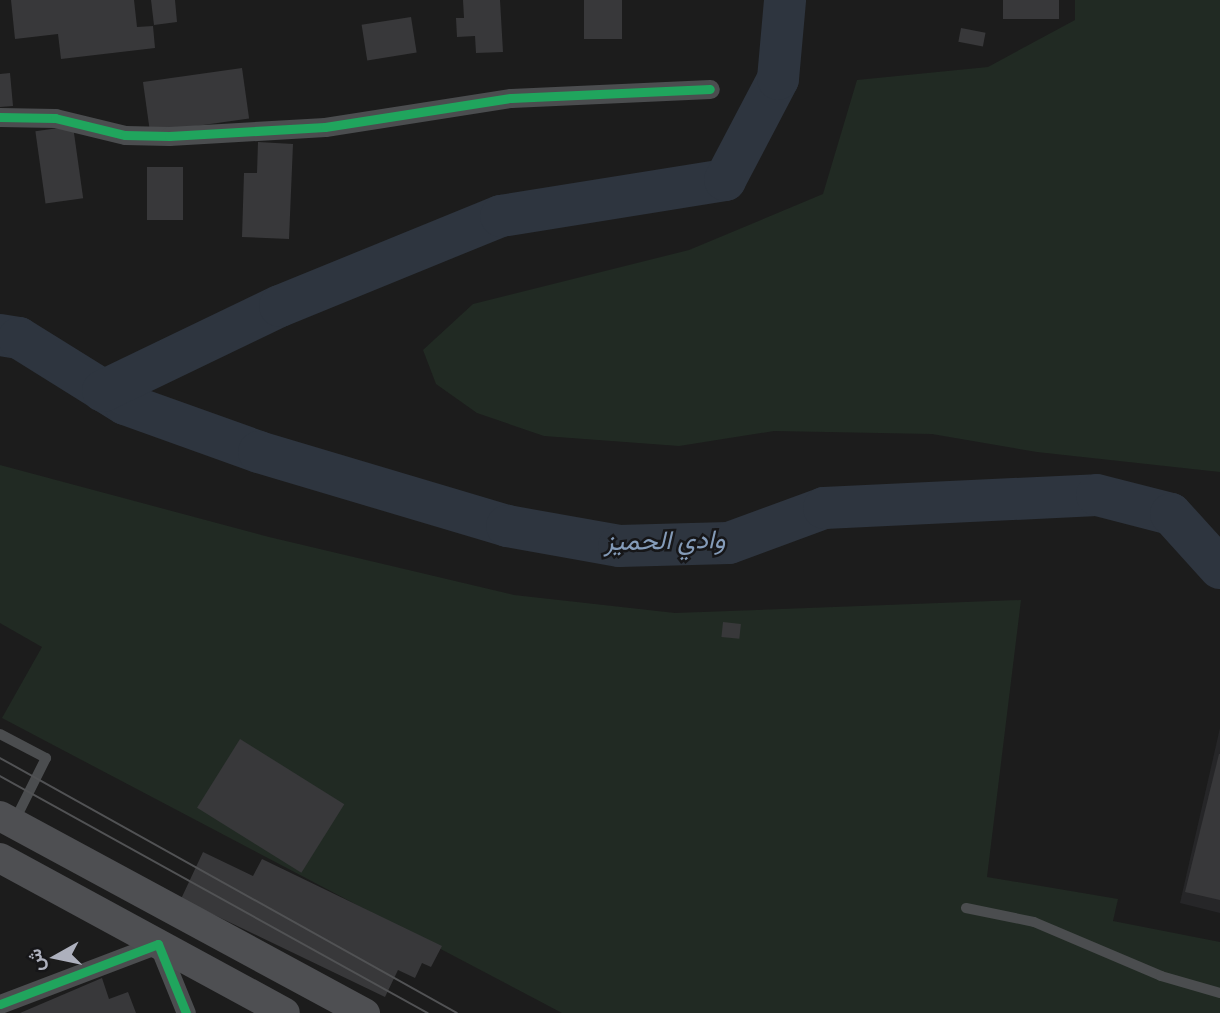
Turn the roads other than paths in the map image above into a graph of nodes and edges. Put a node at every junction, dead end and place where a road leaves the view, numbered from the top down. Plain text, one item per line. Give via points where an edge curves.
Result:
1 (710, 89) dead end
2 (0, 117) edge
3 (0, 734) edge
4 (7, 819) edge
5 (0, 858) edge
6 (966, 908) dead end
7 (158, 944) junction
8 (1220, 993) edge
9 (0, 1004) edge
10 (186, 1013) edge
11 (285, 1013) edge
12 (365, 1013) edge

1 - 2 street via 511,98 325,127 169,136 125,135 55,118
3 - 4 lane via 47,758
4 - 12 main road
5 - 7 main road
6 - 8 lane via 1034,922 1161,976
7 - 9 street
7 - 10 street
7 - 11 main road

